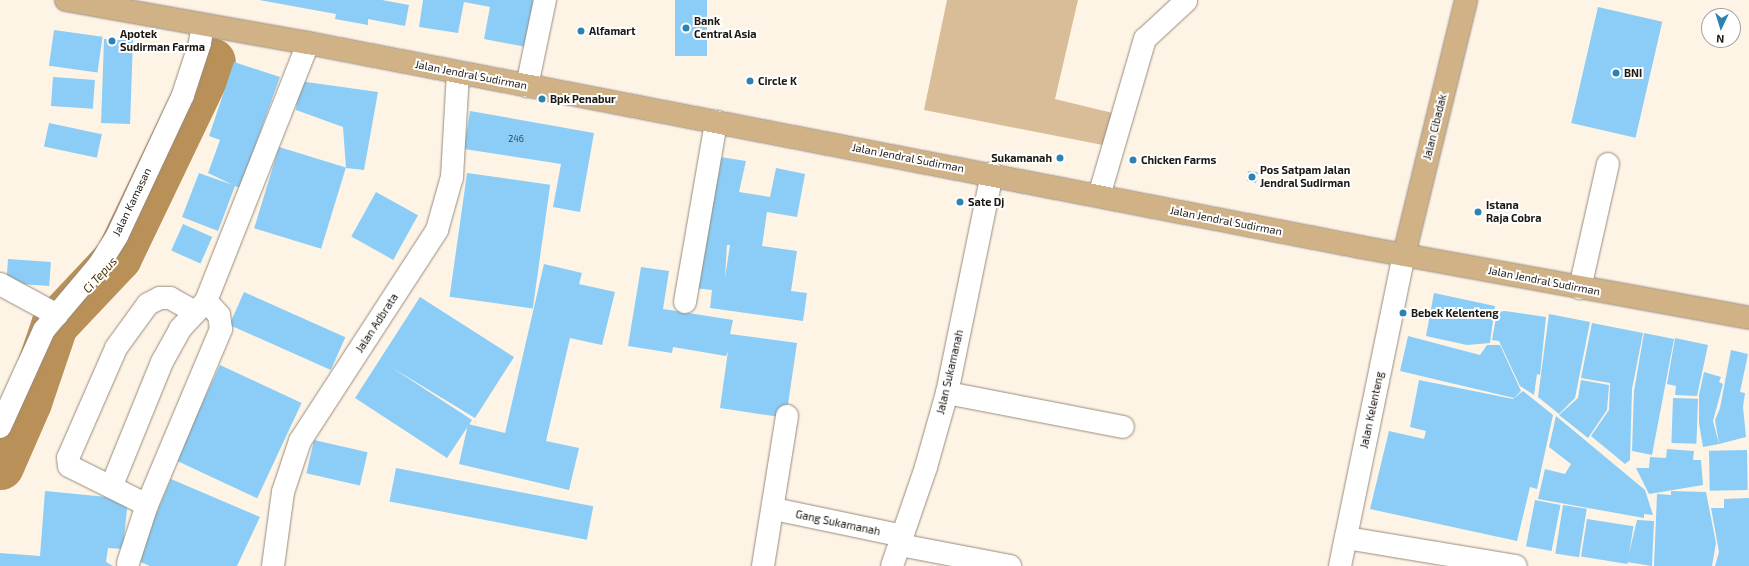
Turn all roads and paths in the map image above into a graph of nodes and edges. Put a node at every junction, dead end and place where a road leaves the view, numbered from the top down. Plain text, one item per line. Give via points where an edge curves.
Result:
1 (66, 0) edge
2 (545, 0) edge
3 (1466, 0) edge
4 (1186, 1) edge
5 (206, 26) junction
6 (308, 43) junction
7 (458, 74) junction
8 (527, 86) junction
9 (716, 122) junction
10 (1608, 164) dead end
11 (992, 174) junction
12 (1099, 196) junction
13 (1404, 255) junction
14 (0, 284) edge
15 (1580, 288) junction
16 (685, 302) dead end
17 (200, 306) junction
18 (57, 315) junction
19 (1749, 318) edge
20 (947, 393) junction
21 (787, 416) dead end
22 (0, 427) edge
23 (1123, 427) dead end
24 (112, 485) junction
25 (147, 505) junction
26 (774, 509) junction
27 (1346, 538) junction
28 (901, 541) junction
29 (128, 562) dead end
30 (274, 566) edge
31 (763, 566) edge
32 (892, 566) edge
33 (1010, 566) edge
34 (1340, 566) edge
35 (1516, 566) edge

1 - 5 main road, Jalan Jendral Sudirman
2 - 8 street
3 - 13 main road, Jalan Cibadak
4 - 12 street via 1144,39
5 - 6 main road, Jalan Jendral Sudirman
5 - 18 street, Jalan Kamasan via 183,95 117,236 99,265
6 - 7 main road, Jalan Jendral Sudirman
6 - 17 street
7 - 8 main road, Jalan Jendral Sudirman
7 - 30 street, Jalan Adbrata via 452,177 437,230 300,441 283,492
8 - 9 main road, Jalan Jendral Sudirman
9 - 11 main road, Jalan Jendral Sudirman
9 - 16 street
10 - 15 street
11 - 12 main road, Jalan Jendral Sudirman
11 - 20 street, Jalan Sukamanah
12 - 13 main road, Jalan Jendral Sudirman
13 - 15 main road, Jalan Jendral Sudirman
13 - 27 street, Jalan Kelenteng
14 - 18 street
15 - 19 main road, Jalan Jendral Sudirman
17 - 24 street via 180,330 162,362
17 - 24 street via 170,298 160,298 148,304 116,348 68,458 69,466
17 - 25 street via 219,315 221,329
18 - 22 street, Jalan Kamasan via 44,330 25,367
20 - 23 street
20 - 28 street, Jalan Sukamanah
21 - 26 street
24 - 25 street
25 - 29 street
26 - 28 street, Gang Sukamanah
26 - 31 street
27 - 34 street, Jalan Kelenteng
27 - 35 street
28 - 32 street, Jalan Sukamanah
28 - 33 street, Gang Sukamanah

